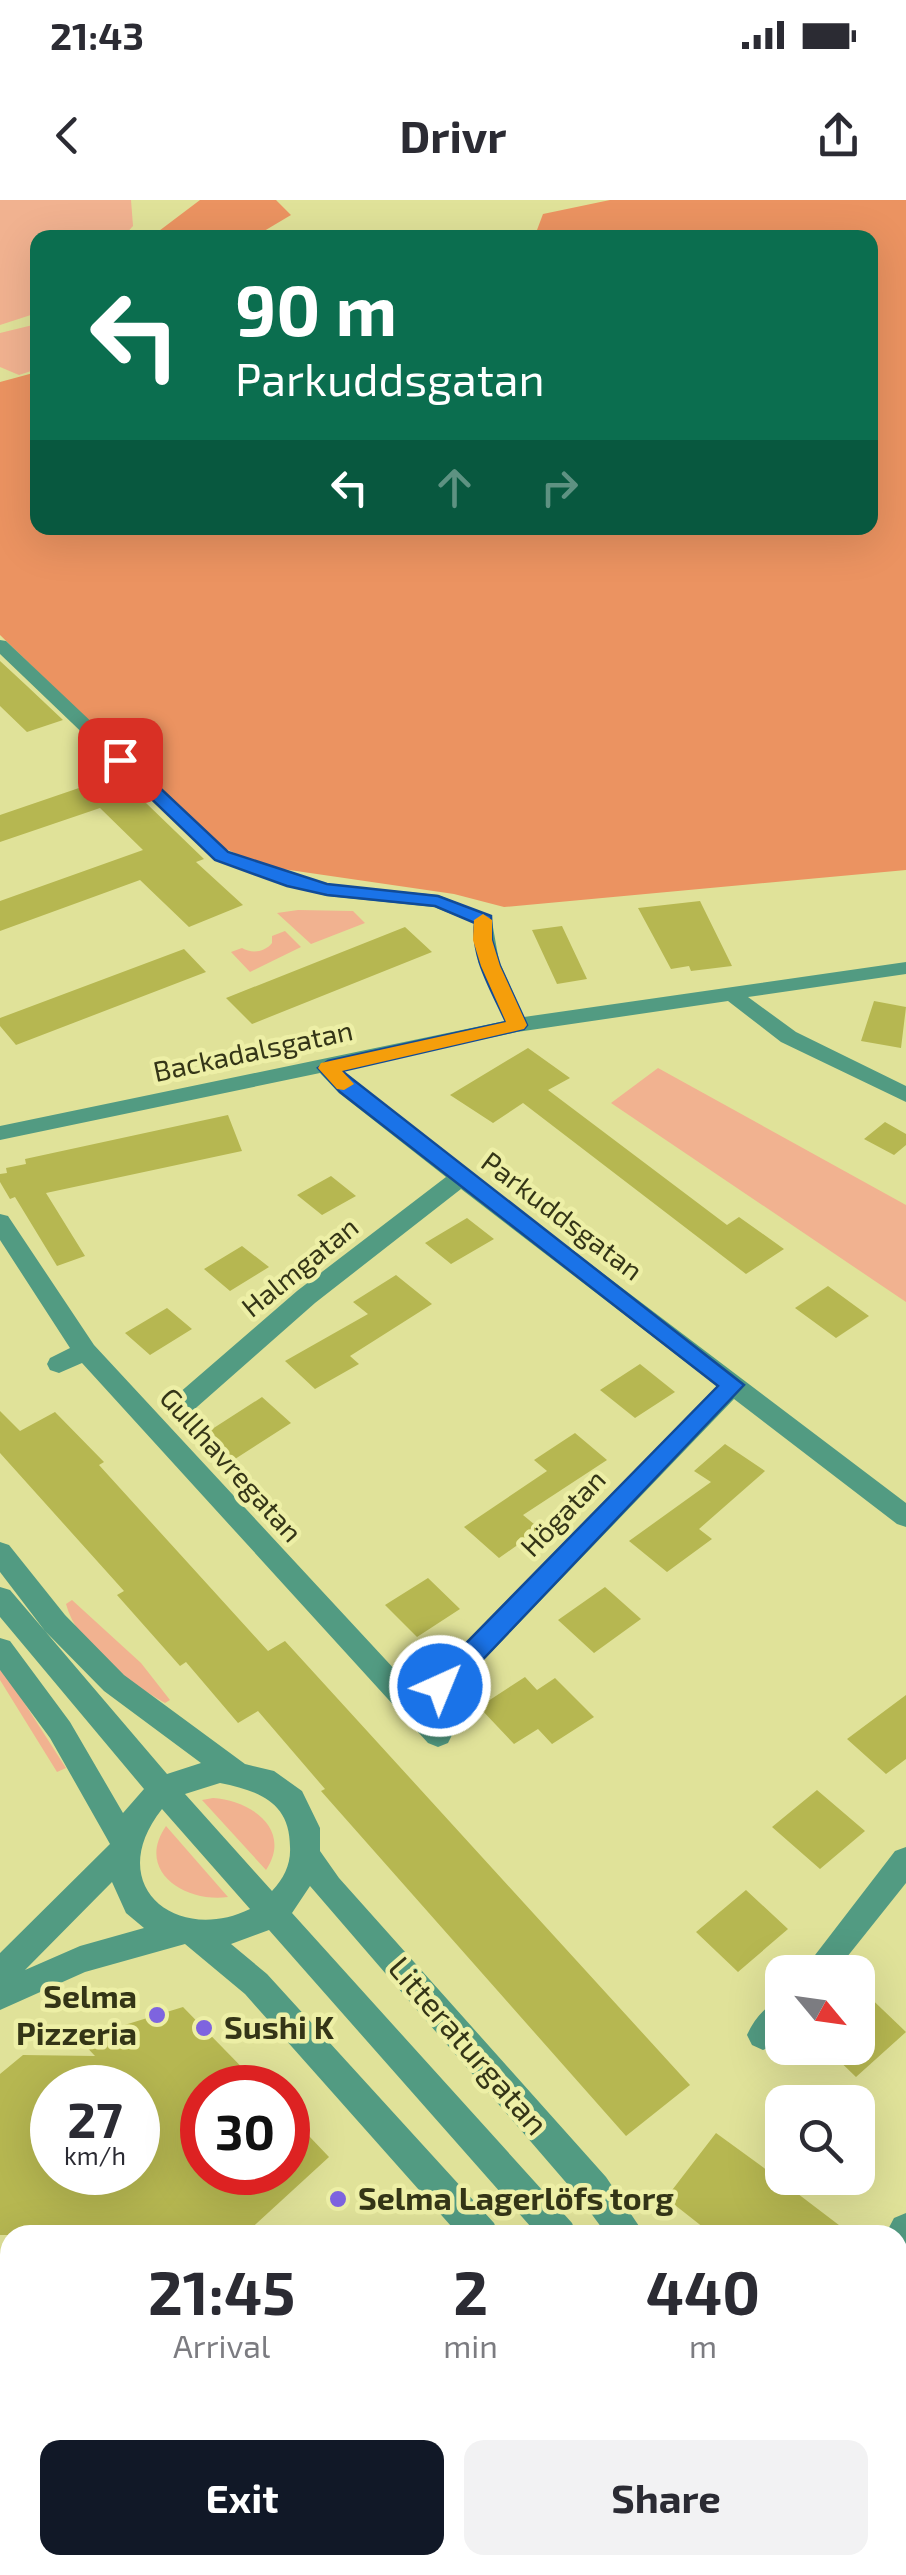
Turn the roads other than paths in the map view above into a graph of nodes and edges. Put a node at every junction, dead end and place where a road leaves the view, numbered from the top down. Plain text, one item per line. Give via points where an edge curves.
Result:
1 (0, 646) edge
2 (906, 968) edge
3 (732, 993) junction
4 (517, 1025) junction
5 (328, 1068) junction
6 (906, 1096) edge
7 (0, 1134) edge
8 (462, 1177) junction
9 (0, 1222) edge
10 (85, 1352) junction
11 (60, 1364) dead end
12 (733, 1385) junction
13 (180, 1408) dead end
14 (906, 1517) edge
15 (0, 1552) edge
16 (0, 1598) edge
17 (0, 1649) edge
18 (440, 1686) dead end
19 (438, 1735) dead end
20 (235, 1772) junction
21 (162, 1789) junction
22 (124, 1847) junction
23 (308, 1858) junction
24 (906, 1860) edge
25 (273, 1912) junction
26 (189, 1931) junction
27 (831, 1955) edge
28 (0, 1974) edge
29 (0, 1996) edge
30 (473, 2225) edge
31 (551, 2225) edge
32 (621, 2225) edge

1 - 4 street via 222,856 327,890 438,901 484,920 490,966
2 - 3 street, Backadalsgatan
3 - 4 street, Backadalsgatan
3 - 6 street via 746,1012
4 - 5 street, Backadalsgatan
5 - 7 street, Backadalsgatan
5 - 8 street, Parkuddsgatan
8 - 12 street, Parkuddsgatan
8 - 13 street, Halmgatan via 306,1297
9 - 10 street, Gullhavregatan
10 - 11 street
10 - 19 street, Gullhavregatan
12 - 14 street, Parkuddsgatan
12 - 18 street, Högatan
15 - 20 street, Litteraturgatan via 55,1623 114,1682
16 - 21 street
17 - 22 street via 60,1730
20 - 21 street via 190,1776
20 - 23 street, Litteraturgatan via 264,1780 296,1806 307,1830
21 - 22 street via 138,1813
21 - 25 street
22 - 26 street via 125,1877 136,1900 157,1919
22 - 28 street
23 - 25 street via 293,1893
23 - 32 street, Litteraturgatan
24 - 27 street
25 - 26 street via 228,1932
25 - 31 street
26 - 29 street via 80,1960
26 - 30 street via 256,1984

